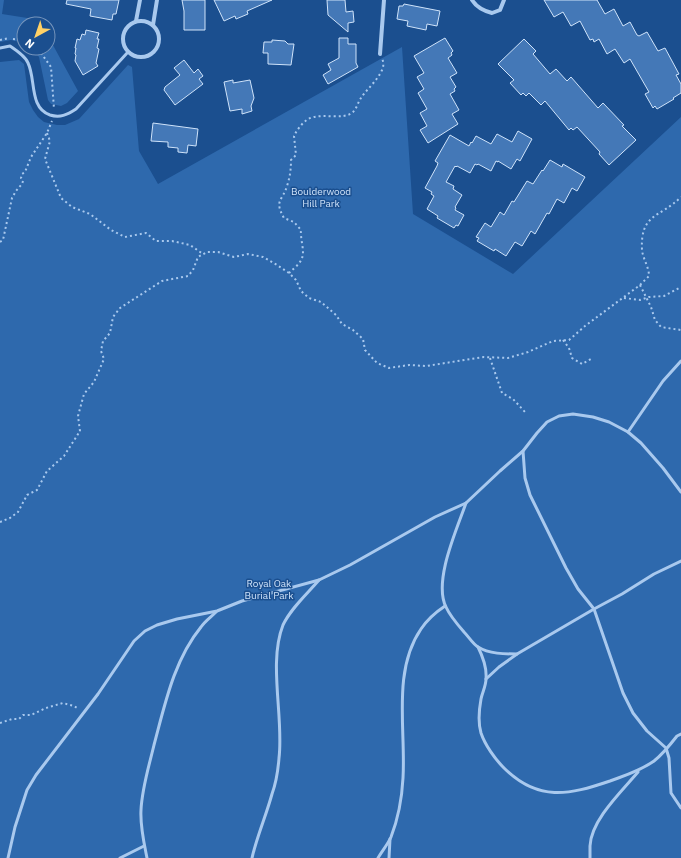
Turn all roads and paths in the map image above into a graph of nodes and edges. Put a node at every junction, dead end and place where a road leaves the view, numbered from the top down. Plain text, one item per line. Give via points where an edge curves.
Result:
1 (140, 0) edge
2 (157, 0) edge
3 (384, 0) edge
4 (472, 0) edge
5 (504, 0) edge
6 (136, 21) junction
7 (153, 25) junction
8 (0, 48) edge
9 (128, 52) junction
10 (380, 54) joint
11 (44, 56) edge
12 (55, 116) junction
13 (47, 133) junction
14 (681, 197) edge
15 (0, 242) edge
16 (203, 254) junction
17 (289, 273) junction
18 (640, 285) junction
19 (681, 287) edge
20 (622, 298) junction
21 (646, 298) junction
22 (681, 330) edge
23 (563, 340) junction
24 (490, 358) junction
25 (591, 359) dead end
26 (681, 361) edge
27 (525, 412) dead end
28 (628, 432) junction
29 (523, 451) junction
30 (681, 492) edge
31 (466, 503) junction
32 (0, 522) edge
33 (681, 561) edge
34 (320, 580) junction
35 (445, 606) junction
36 (594, 609) junction
37 (216, 611) junction
38 (478, 647) junction
39 (517, 654) junction
40 (486, 679) junction
41 (85, 713) junction
42 (0, 723) edge
43 (681, 734) edge
44 (666, 748) junction
45 (639, 770) junction
46 (681, 808) edge
47 (391, 837) junction
48 (144, 846) junction
49 (8, 858) edge
50 (120, 858) edge
51 (147, 858) edge
52 (252, 858) edge
53 (378, 858) edge
54 (389, 858) edge
55 (590, 858) edge

1 - 6 street
2 - 7 street
3 - 10 street
4 - 5 street via 483,11 492,13 500,10
6 - 7 street via 145,21
6 - 9 street via 130,24 123,34 122,41
7 - 9 street via 159,36 159,43 152,54 140,58
8 - 12 lane via 10,46 28,62 39,108
9 - 12 lane via 76,109 66,116
10 - 17 path via 384,62 383,70 353,112 344,116 320,115 308,120 294,136 296,155 291,160 290,175 279,200 278,209 284,218 294,222 301,230 302,258
11 - 12 path via 51,67
12 - 13 path
13 - 15 path via 22,174 23,181 12,198 3,240
13 - 16 path via 50,141 45,159 61,198 72,207 90,214 111,230 126,237 146,233 156,242 172,241 190,245
14 - 18 path via 645,225 642,251 649,276
16 - 17 path via 218,252 234,257 248,254 263,257
16 - 32 path via 198,257 194,270 188,276 162,281 120,308 114,317 110,333 103,341 101,351 104,359 94,382 84,394 78,416 80,431 64,456 47,470 37,490 27,495 18,512
17 - 24 path via 301,291 309,298 322,302 342,324 363,339 365,350 377,363 389,368
18 - 20 path
18 - 21 path
19 - 21 path via 664,296
20 - 21 path
20 - 23 path via 569,340
21 - 22 path via 655,320 661,327
23 - 24 path via 553,341 508,358
23 - 25 path via 570,348 572,358 582,364
24 - 27 path via 502,393 513,399
26 - 28 lane via 663,381
28 - 29 lane via 593,417 573,414 559,416 547,422
28 - 30 lane via 641,443
29 - 31 lane
29 - 36 lane via 525,478 530,495 569,573
31 - 34 lane
31 - 35 lane via 444,572 442,589
33 - 36 lane
34 - 37 lane via 242,601
34 - 52 lane via 291,612 283,625 277,662 280,756 277,777
35 - 38 lane
35 - 47 lane via 421,628 412,644 407,663 403,689 403,778
36 - 39 lane
36 - 44 lane via 622,693 647,731
37 - 41 lane via 177,619 145,631 134,641
37 - 48 lane via 190,642 181,659 164,707 142,793
38 - 39 lane via 492,652
38 - 40 lane via 485,663
39 - 40 lane
40 - 45 lane via 479,715 481,732 499,762 514,778 548,793 568,793
41 - 42 path via 63,703
41 - 49 lane via 27,790
43 - 44 lane
44 - 45 lane via 655,760
44 - 46 lane via 671,793
45 - 55 lane via 595,827 590,844
47 - 53 lane
47 - 54 lane
48 - 50 lane
48 - 51 lane

